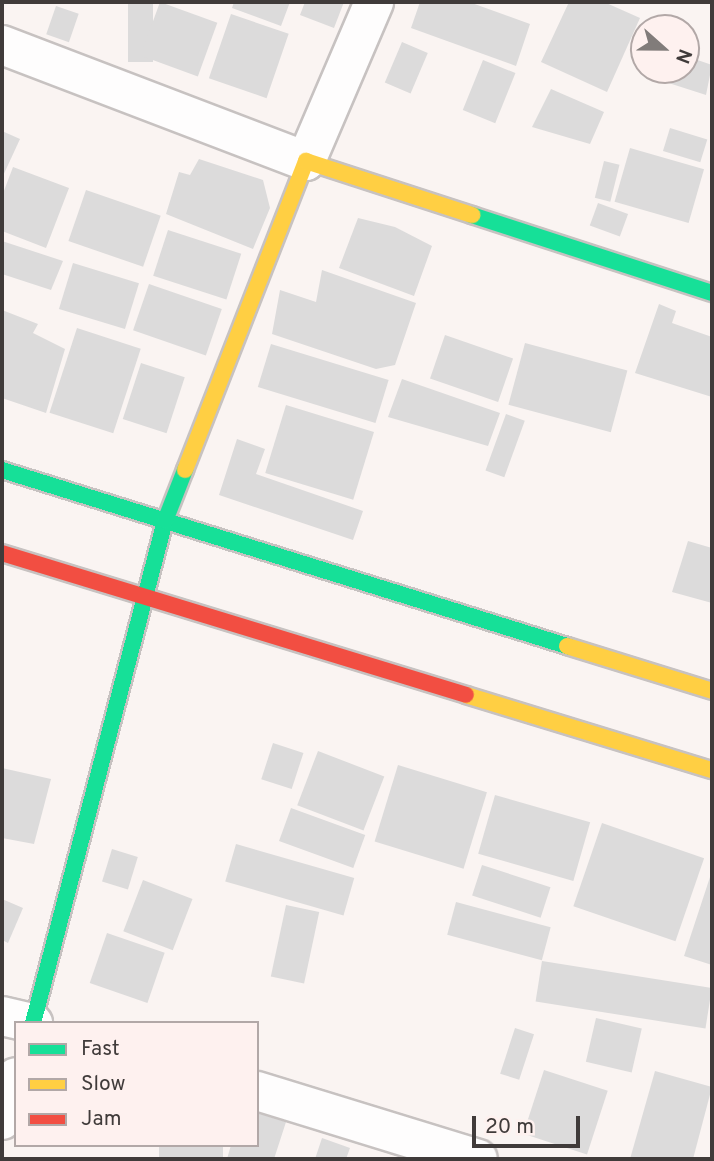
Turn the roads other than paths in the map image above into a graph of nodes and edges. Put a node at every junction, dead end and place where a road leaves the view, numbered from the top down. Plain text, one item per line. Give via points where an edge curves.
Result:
1 (374, 2) edge
2 (2, 45) edge
3 (306, 161) junction
4 (712, 293) edge
5 (2, 470) edge
6 (165, 521) junction
7 (2, 553) edge
8 (143, 598) junction
9 (712, 691) edge
10 (712, 770) edge
11 (2, 1017) edge
12 (23, 1021) edge
13 (35, 1021) edge
14 (14, 1083) edge
15 (259, 1092) edge
16 (2, 1120) edge
17 (478, 1159) edge

1 - 3 street
2 - 3 street
3 - 4 main road
3 - 6 main road
5 - 6 main road
6 - 8 main road
6 - 9 main road
7 - 8 main road
8 - 10 main road
8 - 13 main road
11 - 12 street
14 - 16 street
15 - 17 street

